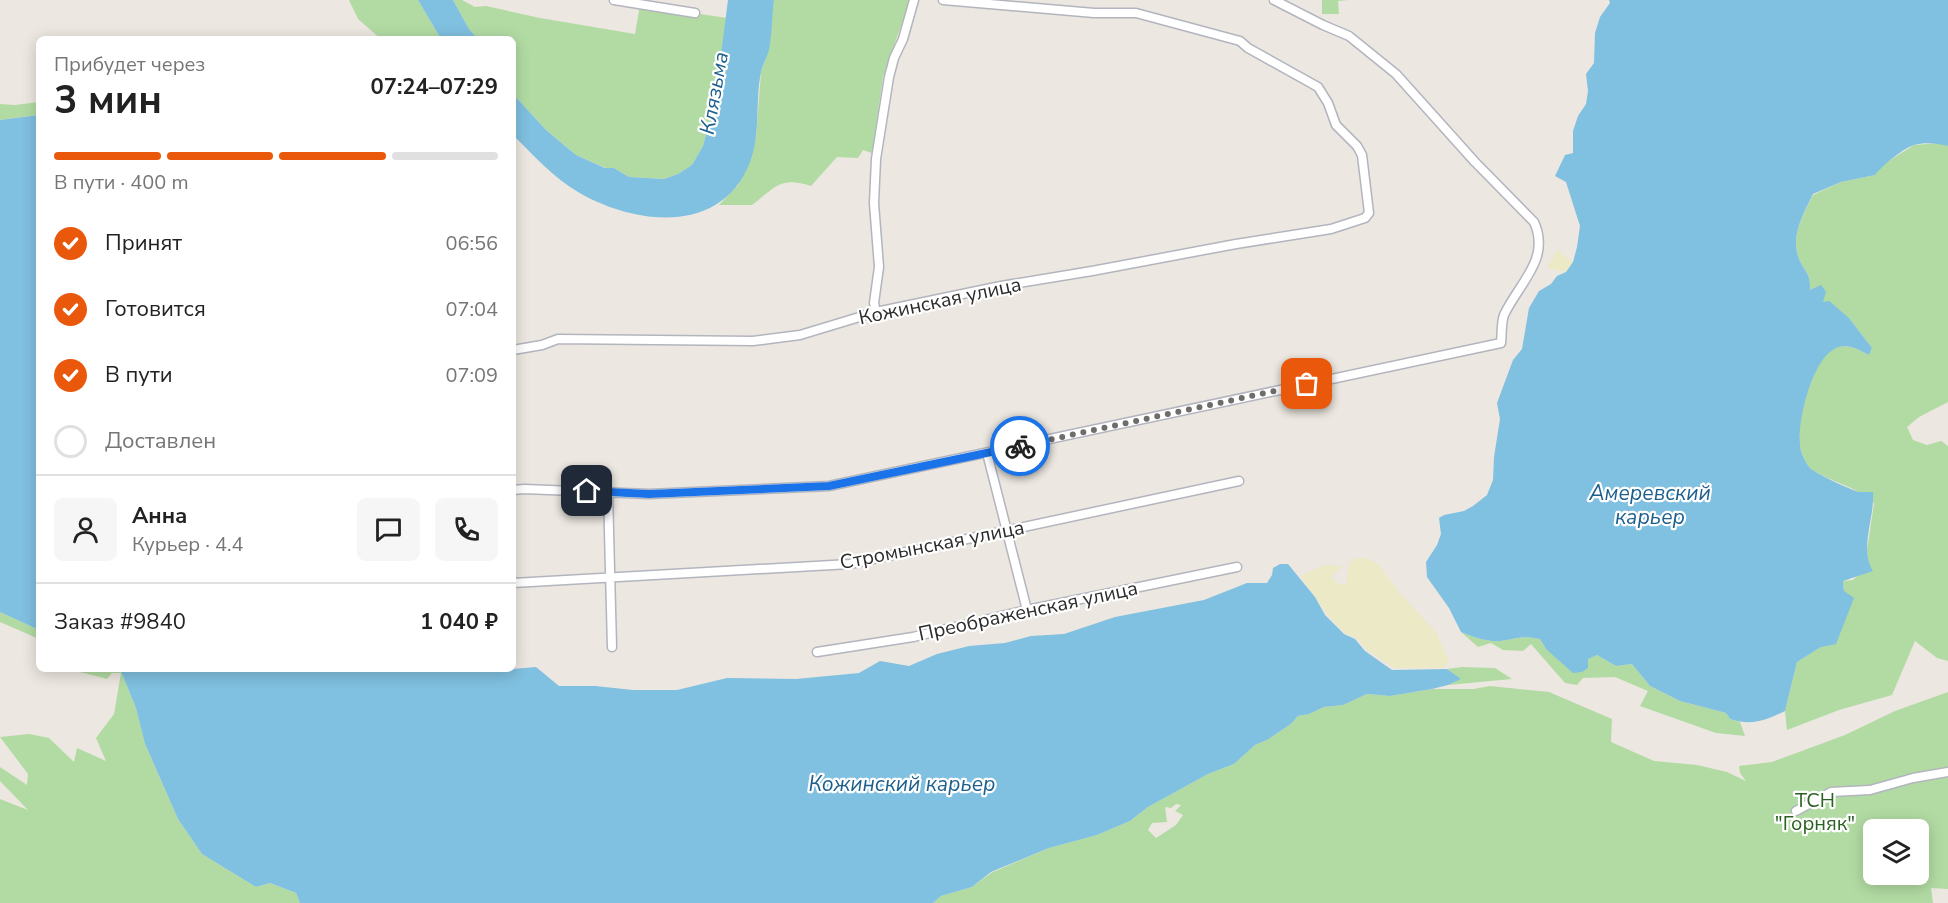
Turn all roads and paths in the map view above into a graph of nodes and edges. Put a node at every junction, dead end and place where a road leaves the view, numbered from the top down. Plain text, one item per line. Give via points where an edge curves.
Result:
1 (614, 0) edge
2 (914, 0) edge
3 (943, 0) edge
4 (1274, 0) edge
5 (695, 13) dead end
6 (876, 312) junction
7 (516, 349) edge
8 (987, 453) junction
9 (1239, 481) dead end
10 (516, 490) edge
11 (608, 492) junction
12 (1006, 531) junction
13 (1237, 567) dead end
14 (610, 577) junction
15 (516, 583) edge
16 (1027, 610) junction
17 (612, 647) dead end
18 (817, 652) dead end
19 (1948, 772) edge
20 (1796, 811) dead end

1 - 5 street
2 - 6 street via 889,77 876,159
3 - 6 street, Кожинская улица via 1136,13 1240,41 1318,87 1336,125 1362,155 1370,209 1365,218 1331,229 1001,286
4 - 8 street via 1349,36 1396,74 1534,222 1539,251 1503,318 1501,343
6 - 7 street, Кожинская улица via 800,335 753,342 558,339
8 - 11 street via 829,486 649,494
8 - 12 street
9 - 12 street, Стромынская улица
10 - 11 street
11 - 14 street
12 - 14 street, Стромынская улица via 850,564
12 - 16 street
13 - 16 street, Преображенская улица
14 - 15 street, Стромынская улица
14 - 17 street
16 - 18 street, Преображенская улица via 913,637
19 - 20 street via 1870,790 1831,792

